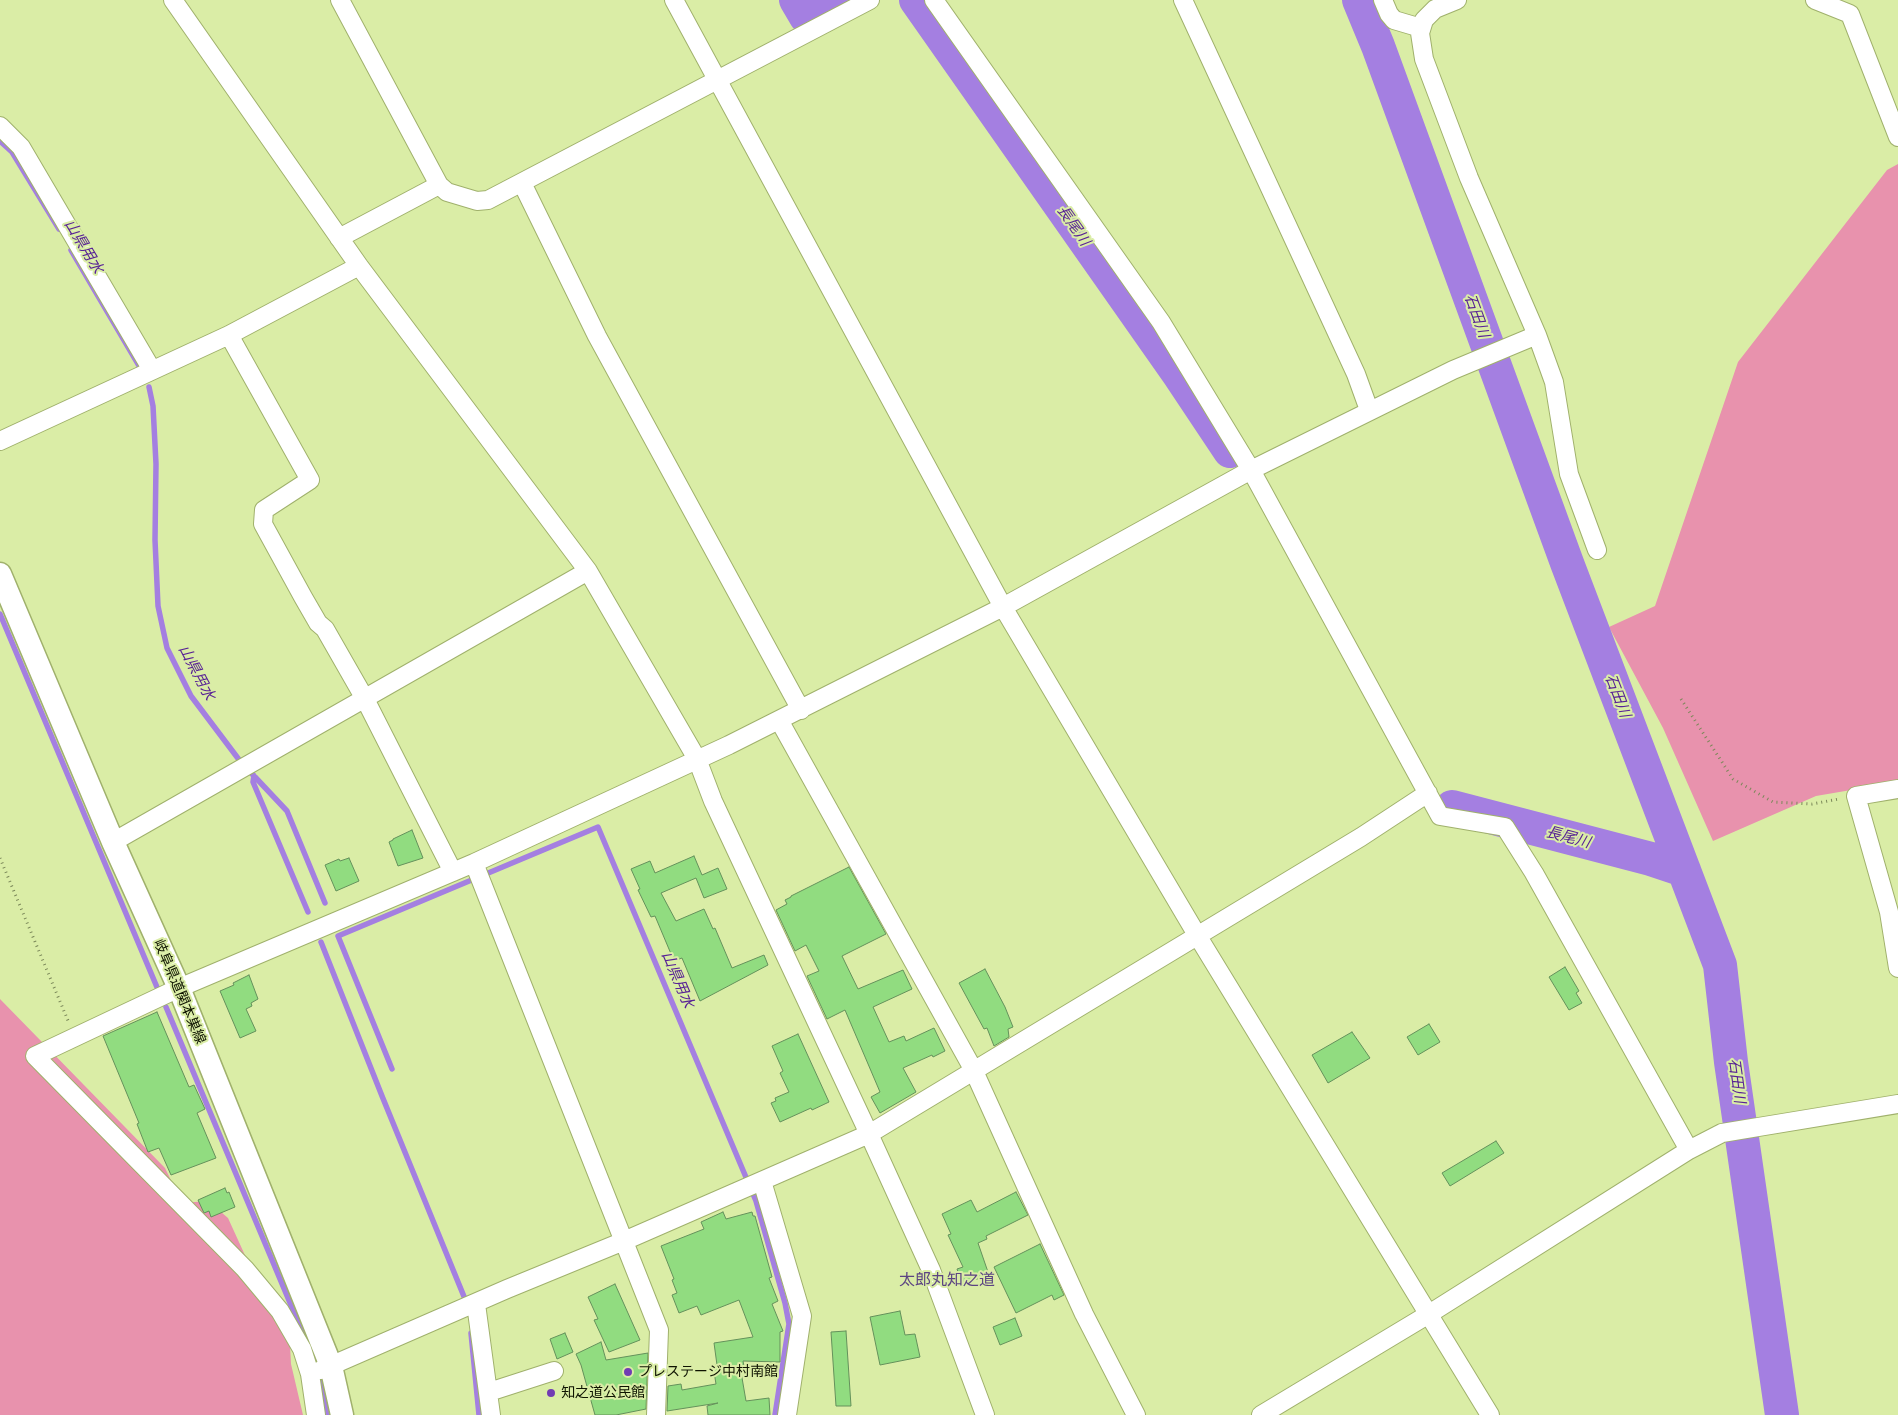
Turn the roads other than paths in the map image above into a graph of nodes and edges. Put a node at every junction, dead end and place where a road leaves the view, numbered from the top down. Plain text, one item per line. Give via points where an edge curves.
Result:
1 (173, 0) edge
2 (340, 0) edge
3 (674, 0) edge
4 (870, 0) edge
5 (934, 0) edge
6 (1183, 0) edge
7 (1383, 0) edge
8 (1457, 0) edge
9 (1815, 0) edge
10 (1421, 28) junction
11 (717, 79) junction
12 (0, 126) edge
13 (1898, 137) edge
14 (522, 183) junction
15 (439, 185) junction
16 (339, 238) junction
17 (359, 266) junction
18 (229, 335) junction
19 (1537, 336) junction
20 (152, 370) junction
21 (1369, 410) junction
22 (0, 441) edge
23 (1251, 470) junction
24 (1597, 550) dead end
25 (588, 572) junction
26 (0, 574) edge
27 (1003, 607) junction
28 (365, 699) junction
29 (801, 710) junction
30 (779, 720) junction
31 (696, 759) junction
32 (1898, 789) edge
33 (1428, 793) junction
34 (113, 842) junction
35 (474, 864) junction
36 (453, 872) junction
37 (1197, 935) junction
38 (1898, 968) edge
39 (179, 988) junction
40 (973, 1070) junction
41 (1898, 1104) edge
42 (869, 1134) junction
43 (1689, 1150) junction
44 (754, 1184) junction
45 (624, 1242) junction
46 (476, 1304) junction
47 (1429, 1314) junction
48 (331, 1366) junction
49 (554, 1371) dead end
50 (310, 1374) junction
51 (489, 1392) junction
52 (316, 1415) edge
53 (342, 1415) edge
54 (491, 1415) edge
55 (656, 1415) edge
56 (787, 1415) edge
57 (985, 1415) edge
58 (1136, 1415) edge
59 (1261, 1415) edge
60 (1490, 1415) edge

1 - 16 street
2 - 15 street
3 - 11 street
4 - 11 street
5 - 23 street via 1161,322
6 - 21 street via 1356,374
7 - 10 street via 1394,20
8 - 10 street via 1435,9
9 - 13 street via 1850,14
10 - 19 street via 1424,59 1469,178
11 - 14 street
11 - 27 street
12 - 20 street via 21,147
14 - 15 street via 488,200 454,195
14 - 29 street via 597,336
15 - 16 street
16 - 17 street
17 - 18 street
17 - 25 street
18 - 20 street
18 - 28 street via 310,480 264,510 262,524
19 - 21 street via 1453,370
19 - 24 street via 1554,382 1569,474
20 - 22 street
21 - 23 street
23 - 27 street
23 - 33 street
25 - 28 street
25 - 31 street
26 - 34 main road, 岐阜県道関本巣線
27 - 29 street
27 - 37 street
28 - 34 street
28 - 36 street
29 - 30 street
30 - 31 street
30 - 40 street
31 - 35 street
31 - 42 street via 712,801
32 - 38 street via 1856,796 1889,912
33 - 37 street
33 - 43 street via 1440,816 1505,827
34 - 39 main road, 岐阜県道関本巣線
35 - 36 street
35 - 45 street
36 - 39 street
37 - 40 street
37 - 47 street
39 - 48 main road, 岐阜県道関本巣線
39 - 50 street via 35,1056 245,1269 280,1311 302,1349
40 - 42 street
40 - 58 street via 1084,1314
41 - 43 street via 1722,1133
42 - 44 street
42 - 57 street via 931,1270
43 - 47 street
44 - 45 street
44 - 56 street via 802,1316
45 - 46 street
45 - 55 street via 659,1330
46 - 48 street
46 - 51 street
47 - 59 street
47 - 60 street
48 - 50 street
48 - 53 main road, 岐阜県道関本巣線
49 - 51 street
50 - 52 street
51 - 54 street

